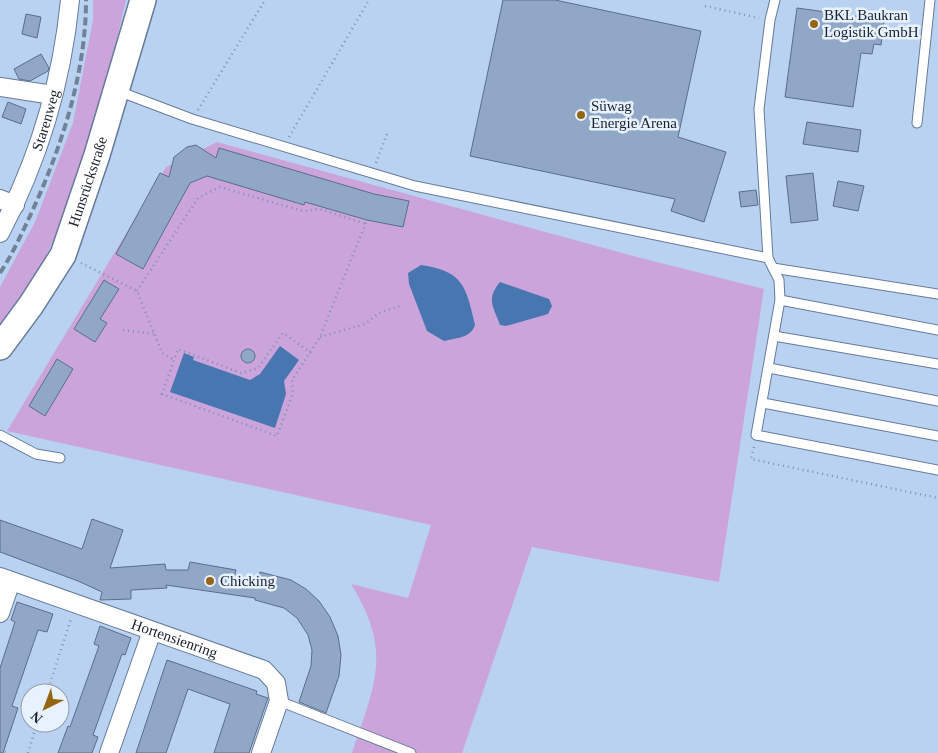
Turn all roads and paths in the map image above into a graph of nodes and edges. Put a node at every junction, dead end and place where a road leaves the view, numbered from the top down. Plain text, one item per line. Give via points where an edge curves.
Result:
1 (70, 0) edge
2 (143, 0) edge
3 (265, 0) edge
4 (369, 0) edge
5 (776, 0) edge
6 (930, 0) edge
7 (705, 6) dead end
8 (770, 20) junction
9 (0, 87) edge
10 (115, 90) junction
11 (53, 95) junction
12 (192, 119) junction
13 (917, 123) dead end
14 (387, 134) dead end
15 (283, 146) junction
16 (372, 173) junction
17 (8, 202) edge
18 (0, 233) edge
19 (63, 255) junction
20 (768, 258) junction
21 (773, 268) junction
22 (137, 292) junction
23 (938, 294) edge
24 (780, 300) junction
25 (403, 305) dead end
26 (123, 330) dead end
27 (938, 330) edge
28 (154, 334) junction
29 (774, 336) junction
30 (320, 337) junction
31 (0, 347) edge
32 (310, 354) junction
33 (174, 360) junction
34 (938, 364) edge
35 (768, 368) junction
36 (938, 401) edge
37 (763, 403) junction
38 (0, 435) edge
39 (938, 436) edge
40 (60, 458) dead end
41 (751, 459) dead end
42 (938, 470) edge
43 (938, 498) edge
44 (6, 579) edge
45 (76, 603) junction
46 (0, 613) edge
47 (152, 631) junction
48 (50, 683) edge
49 (279, 701) junction
50 (34, 733) edge
51 (0, 750) edge
52 (10, 753) edge
53 (28, 753) edge
54 (109, 753) edge
55 (261, 753) edge
56 (411, 753) edge

1 - 11 street, Starenweg via 64,48
2 - 10 main road, Hunsrückstraße
3 - 12 path
4 - 15 path
5 - 8 lane
6 - 13 lane
7 - 8 path
8 - 20 lane via 759,109
9 - 11 street
10 - 12 lane
10 - 19 main road, Hunsrückstraße
11 - 17 street, Starenweg via 39,146
12 - 15 lane
14 - 16 path
15 - 16 lane
16 - 20 lane via 416,186
17 - 18 street, Starenweg
19 - 22 path
19 - 31 main road, Hunsrückstraße
20 - 21 lane
21 - 23 lane
21 - 24 lane via 779,280
22 - 28 path
22 - 30 path via 198,198 220,187 303,211 320,209 366,222
24 - 27 lane
24 - 29 lane
25 - 30 path via 379,313 365,324
26 - 28 path
28 - 33 path via 162,353
29 - 34 lane
29 - 35 lane
30 - 32 path
32 - 33 path via 283,333 258,368 241,372 178,349
32 - 33 path via 292,380 293,393 277,436 162,394
35 - 36 lane
35 - 37 lane
37 - 39 lane
37 - 42 lane via 756,435
38 - 40 lane via 36,454
41 - 43 path
44 - 45 street, Hortensienring
44 - 46 street
45 - 47 street, Hortensienring
45 - 48 path
47 - 49 street, Hortensienring via 264,670 276,683
47 - 54 street
49 - 55 street
49 - 56 lane
50 - 53 path
51 - 52 path

